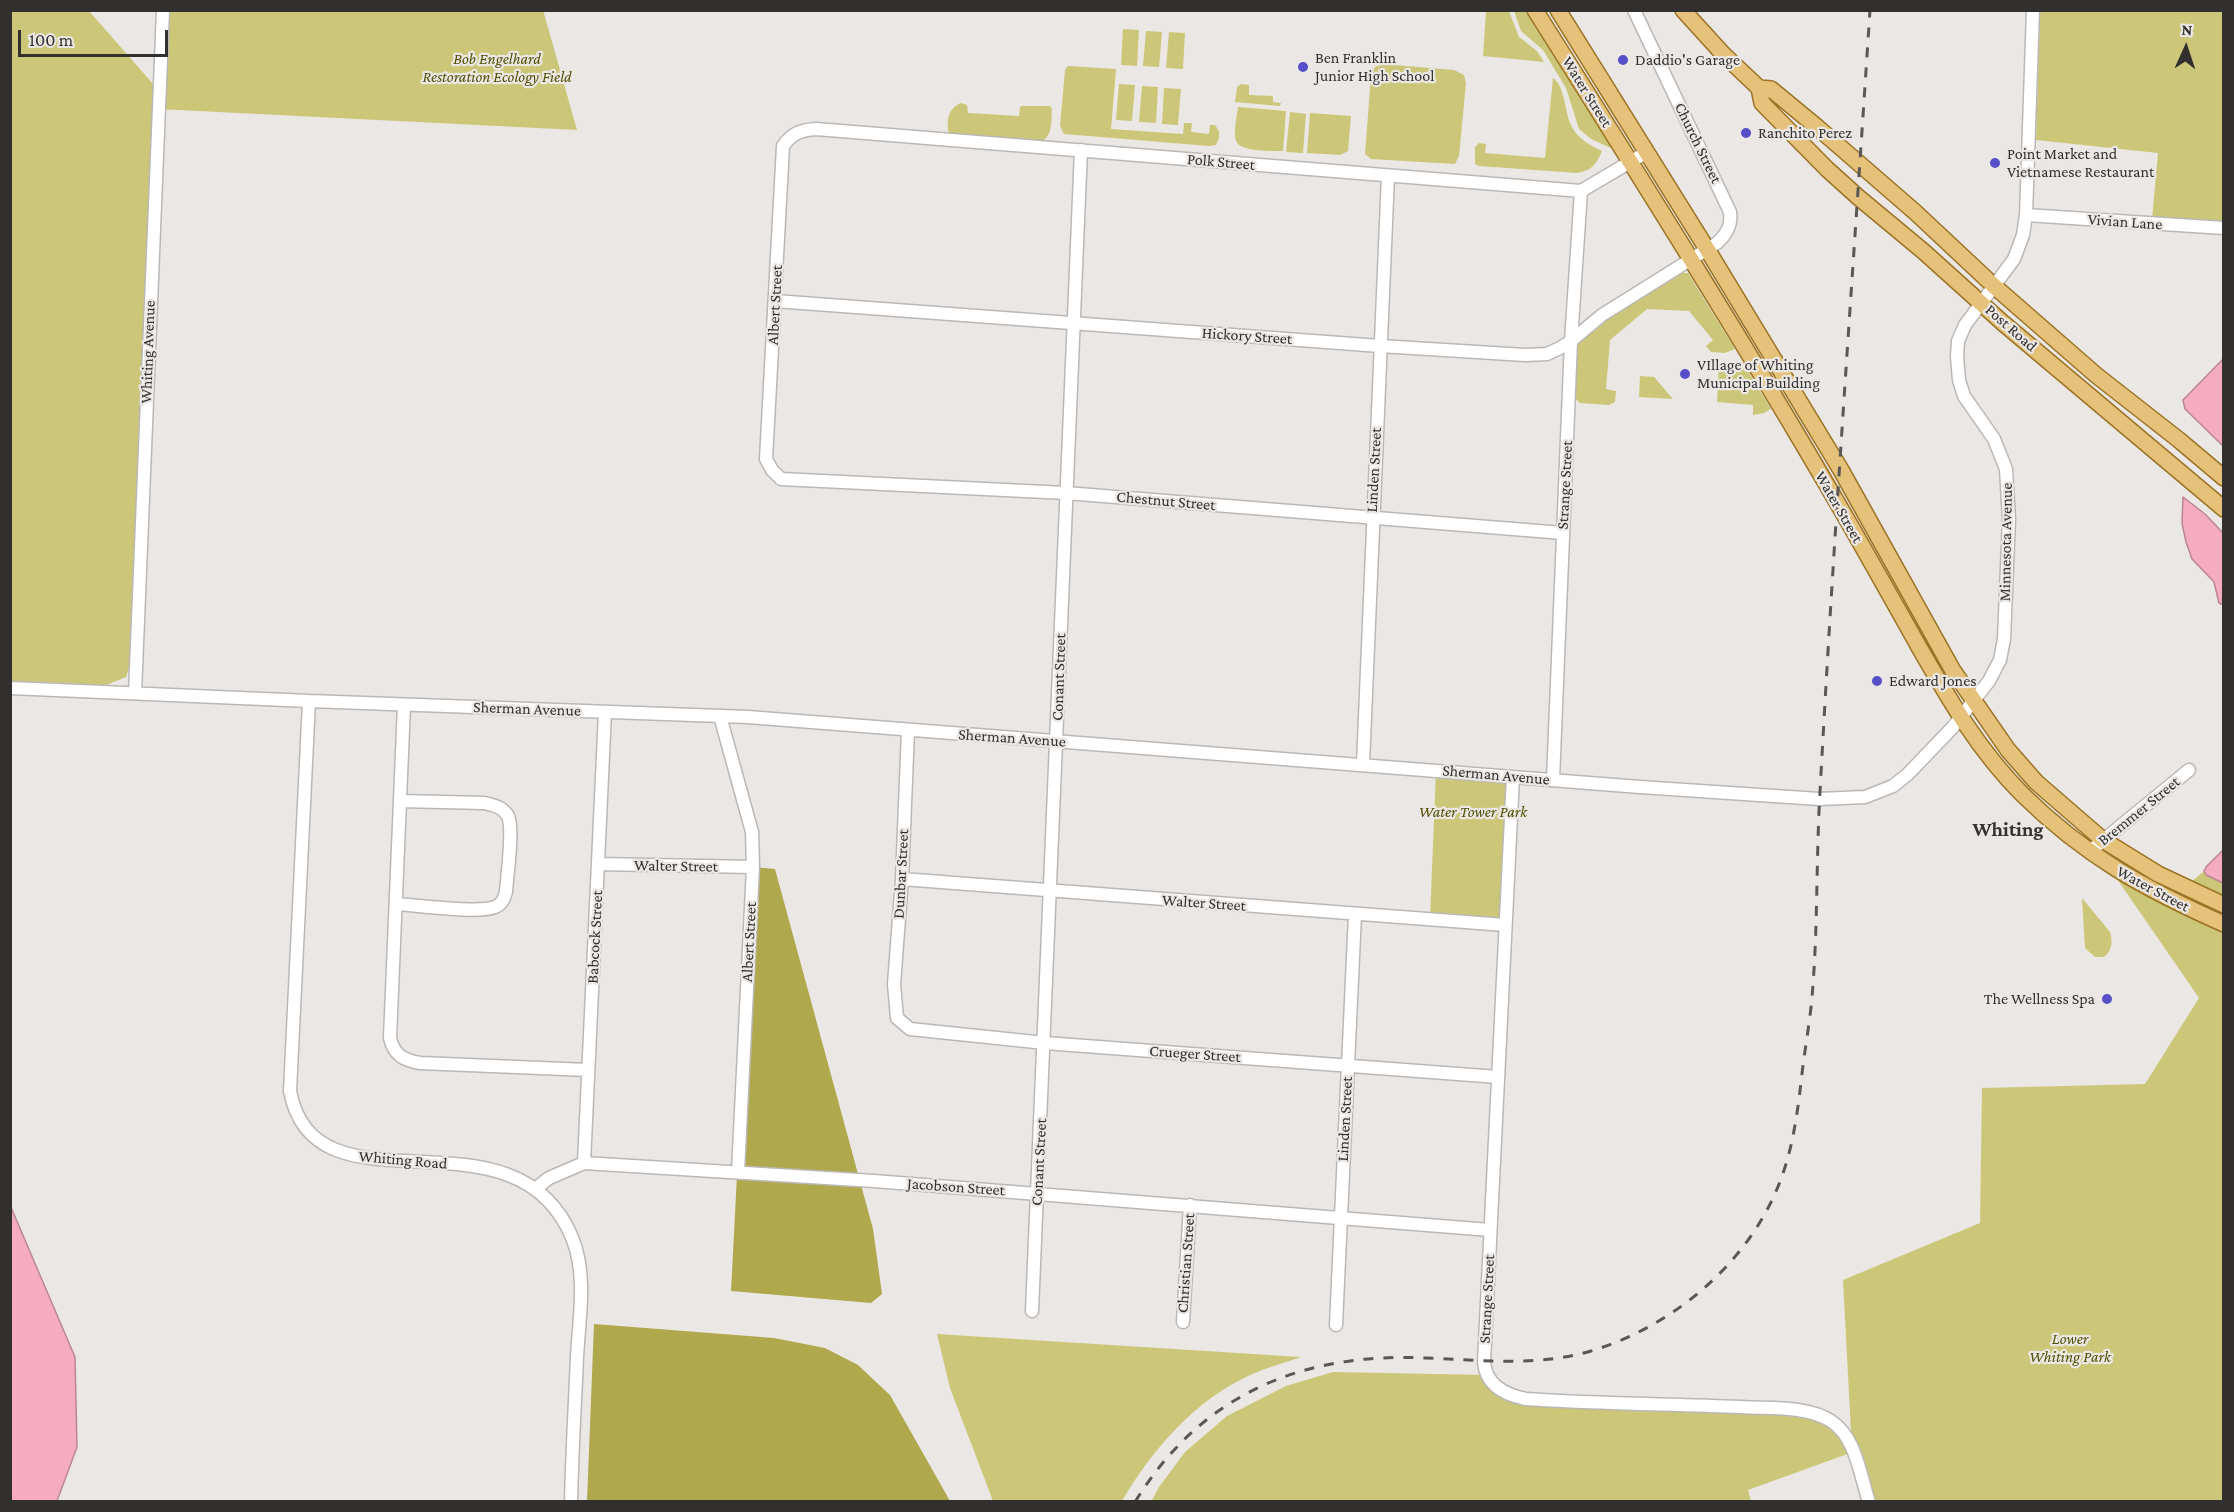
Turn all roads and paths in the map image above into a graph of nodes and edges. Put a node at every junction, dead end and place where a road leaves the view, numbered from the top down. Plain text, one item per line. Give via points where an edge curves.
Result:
1 (163, 10) edge
2 (1535, 10) edge
3 (1558, 10) edge
4 (1683, 10) edge
5 (2033, 10) edge
6 (1638, 12) edge
7 (1760, 88) junction
8 (788, 139) joint
9 (1081, 150) junction
10 (1647, 152) junction
11 (1631, 162) junction
12 (1388, 176) junction
13 (1581, 191) junction
14 (2025, 215) junction
15 (2223, 228) edge
16 (1707, 249) junction
17 (1691, 259) junction
18 (1994, 286) junction
19 (775, 302) junction
20 (1981, 303) junction
21 (1075, 323) junction
22 (1571, 341) junction
23 (1380, 346) junction
24 (772, 470) joint
25 (2223, 478) edge
26 (1066, 493) junction
27 (2223, 509) edge
28 (1372, 519) junction
29 (1563, 533) junction
30 (10, 688) edge
31 (135, 693) junction
32 (1972, 700) junction
33 (309, 701) junction
34 (404, 705) junction
35 (605, 711) junction
36 (720, 716) junction
37 (1959, 717) junction
38 (908, 730) junction
39 (1057, 741) junction
40 (1363, 764) junction
41 (2189, 770) dead end
42 (1513, 777) junction
43 (1553, 780) junction
44 (400, 801) junction
45 (2103, 840) junction
46 (2089, 852) junction
47 (599, 864) junction
48 (753, 867) junction
49 (902, 879) junction
50 (1051, 891) junction
51 (396, 904) junction
52 (2223, 904) edge
53 (1355, 914) junction
54 (2223, 924) edge
55 (1505, 925) junction
56 (897, 1018) joint
57 (1045, 1043) junction
58 (1348, 1064) junction
59 (588, 1070) junction
60 (1498, 1077) junction
61 (584, 1163) junction
62 (738, 1172) junction
63 (535, 1189) junction
64 (1038, 1194) junction
65 (1190, 1204) junction
66 (1341, 1217) junction
67 (1490, 1230) junction
68 (1032, 1311) dead end
69 (1183, 1322) dead end
70 (1336, 1324) dead end
71 (571, 1502) edge
72 (1869, 1502) edge

1 - 31 street, Whiting Avenue
2 - 11 main road, Water Street
3 - 10 main road, Water Street
4 - 7 main road
5 - 14 street, Minnesota Avenue
6 - 16 street, Church Street via 1730,212 1727,232
7 - 18 main road, Post Road via 1771,89 1915,212
7 - 20 main road, Post Road via 1762,103 1801,144
8 - 9 street, Polk Street via 800,130 816,129
8 - 19 street, Albert Street via 782,158
9 - 12 street, Polk Street
9 - 21 street, Conant Street
10 - 11 street
10 - 16 main road, Water Street
11 - 13 street
11 - 17 main road, Water Street
12 - 13 street, Polk Street
12 - 23 street, Linden Street
13 - 22 street, Strange Street
14 - 15 street, Vivian Lane
14 - 18 street, Minnesota Avenue via 2016,253
16 - 17 street, Church Street
16 - 32 main road, Water Street via 1841,470
17 - 22 street, Hickory Street via 1602,315
17 - 37 main road, Water Street via 1839,505
18 - 20 street, Minnesota Avenue
18 - 25 main road, Post Road
19 - 21 street, Hickory Street
19 - 24 street, Albert Street via 766,459
20 - 27 main road, Post Road
20 - 32 street, Minnesota Avenue via 1961,333 1957,369 1964,396 2003,457 2008,478 2008,519 2002,651 1994,673
21 - 23 street, Hickory Street
21 - 26 street, Conant Street
22 - 23 street, Hickory Street via 1547,354
22 - 29 street, Strange Street
23 - 28 street, Linden Street
24 - 26 street, Chestnut Street via 781,478
26 - 28 street, Chestnut Street
26 - 39 street, Conant Street
28 - 29 street, Chestnut Street
28 - 40 street, Linden Street
29 - 43 street, Strange Street
30 - 31 street, Sherman Avenue
31 - 33 street, Sherman Avenue
32 - 37 street, Sherman Avenue
32 - 45 main road, Water Street via 2036,782
33 - 34 street, Sherman Avenue
33 - 63 street, Whiting Road via 290,1091 298,1114 309,1134 339,1153 481,1166 506,1173
34 - 35 street, Sherman Avenue
34 - 44 street
35 - 36 street, Sherman Avenue
35 - 47 street, Babcock Street
36 - 38 street, Sherman Avenue
36 - 48 street, Albert Street via 752,832
37 - 43 street, Sherman Avenue via 1893,786 1852,799
37 - 46 main road, Water Street via 2023,795
38 - 39 street, Sherman Avenue
38 - 49 street, Dunbar Street
39 - 40 street, Sherman Avenue
39 - 50 street, Conant Street
40 - 42 street, Sherman Avenue
41 - 45 street, Bremmer Street
42 - 43 street, Sherman Avenue
42 - 55 street, Strange Street
44 - 51 street
44 - 51 street via 494,805 507,816 510,831 506,892 498,906 477,909
45 - 46 street, Bremmer Street
45 - 52 main road, Water Street via 2158,874
46 - 54 main road, Water Street via 2129,878
47 - 48 street, Walter Street
47 - 59 street, Babcock Street
48 - 62 street, Albert Street
49 - 50 street, Walter Street
49 - 56 street, Dunbar Street via 894,984
50 - 53 street, Walter Street
50 - 57 street, Conant Street
51 - 59 street via 390,1038 399,1056 420,1063
53 - 55 street, Walter Street
53 - 58 street, Linden Street
55 - 60 street, Strange Street
56 - 57 street, Crueger Street via 910,1029 925,1032
57 - 58 street, Crueger Street
57 - 64 street, Conant Street
58 - 60 street, Crueger Street
58 - 66 street, Linden Street
59 - 61 street, Babcock Street
60 - 67 street, Strange Street
61 - 62 street, Jacobson Street
61 - 63 street, Jacobson Street via 549,1178
62 - 64 street, Jacobson Street
63 - 71 street, Whiting Road via 554,1206 570,1232 581,1278
64 - 65 street, Jacobson Street
64 - 68 street, Conant Street
65 - 66 street, Jacobson Street
65 - 69 street, Christian Street
66 - 67 street, Jacobson Street
66 - 70 street, Linden Street
67 - 72 street, Strange Street via 1484,1362 1487,1375 1501,1390 1533,1400 1812,1413 1830,1420 1849,1440

